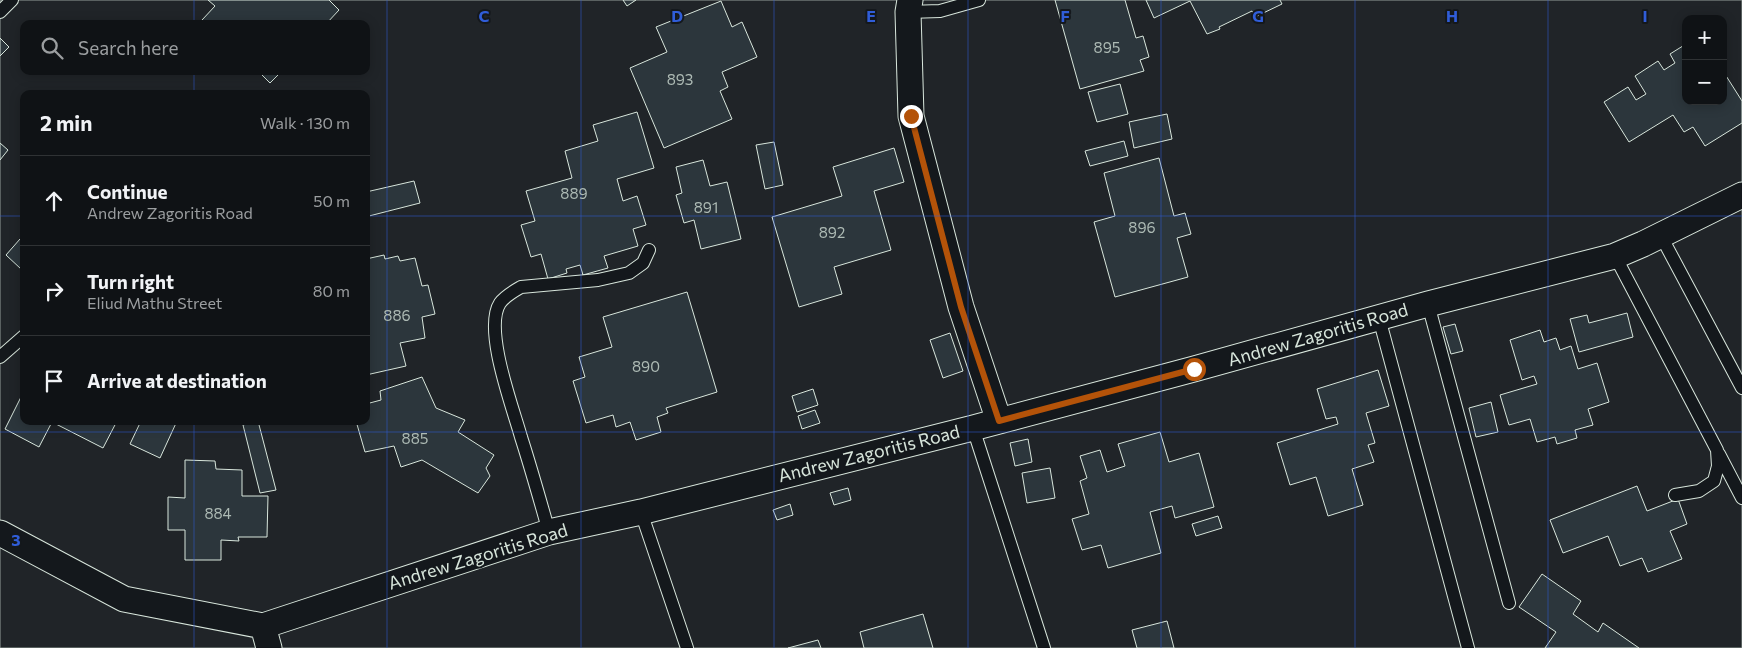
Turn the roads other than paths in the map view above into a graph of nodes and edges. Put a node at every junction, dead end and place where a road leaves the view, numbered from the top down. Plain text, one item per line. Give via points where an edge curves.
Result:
1 (12, 0) edge
2 (979, 0) edge
3 (909, 6) edge
4 (0, 12) edge
5 (1742, 195) edge
6 (1660, 236) junction
7 (649, 250) dead end
8 (1615, 256) junction
9 (1428, 304) junction
10 (1379, 318) junction
11 (20, 340) edge
12 (0, 357) edge
13 (1742, 388) edge
14 (999, 421) junction
15 (973, 428) junction
16 (1717, 450) junction
17 (1675, 495) dead end
18 (1742, 498) edge
19 (641, 512) junction
20 (550, 532) junction
21 (0, 533) edge
22 (1509, 603) dead end
23 (266, 637) edge
24 (687, 648) edge
25 (1044, 648) edge
26 (1468, 648) edge

1 - 4 lane
2 - 3 lane via 940,11
3 - 14 street via 911,116 961,307
5 - 6 street, Andrew Zagoritis Road
6 - 8 street, Andrew Zagoritis Road
6 - 13 lane
7 - 20 lane via 643,263 628,273 598,280 521,287 512,291 500,304 494,328 500,365
8 - 9 street, Andrew Zagoritis Road
8 - 16 lane
9 - 10 street, Andrew Zagoritis Road
9 - 22 lane
10 - 14 street, Andrew Zagoritis Road
10 - 26 lane
11 - 12 lane
14 - 15 street, Andrew Zagoritis Road
15 - 19 street, Andrew Zagoritis Road
15 - 25 lane
16 - 17 lane via 1718,466 1714,481 1699,491
16 - 18 lane
19 - 20 street, Andrew Zagoritis Road
19 - 24 lane
20 - 23 street, Andrew Zagoritis Road
21 - 23 street, Andrew Zagoritis Road via 124,599

